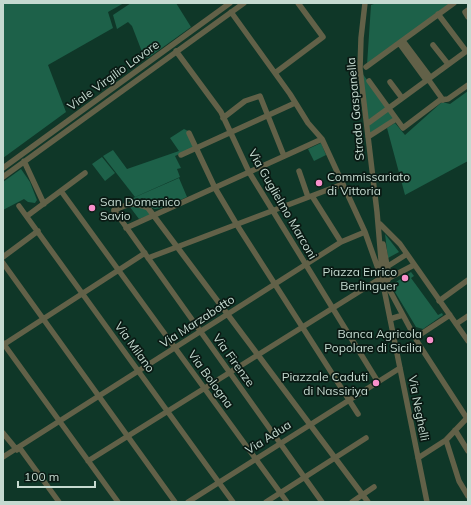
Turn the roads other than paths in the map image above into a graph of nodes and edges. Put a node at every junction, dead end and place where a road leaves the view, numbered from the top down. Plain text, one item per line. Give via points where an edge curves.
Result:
1 (230, 3) edge
2 (244, 3) edge
3 (298, 3) edge
4 (365, 3) edge
5 (454, 3) edge
6 (468, 10) edge
7 (231, 12) junction
8 (440, 13) junction
9 (468, 17) edge
10 (401, 42) junction
11 (433, 45) dead end
12 (467, 49) edge
13 (165, 50) junction
14 (176, 52) junction
15 (170, 56) junction
16 (448, 64) junction
17 (366, 68) dead end
18 (275, 73) junction
19 (428, 79) junction
20 (369, 81) dead end
21 (390, 82) dead end
22 (468, 85) edge
23 (402, 98) junction
24 (443, 100) junction
25 (295, 103) junction
26 (388, 108) junction
27 (268, 115) junction
28 (223, 118) junction
29 (396, 118) junction
30 (367, 124) junction
31 (230, 132) junction
32 (189, 133) dead end
33 (368, 137) junction
34 (322, 139) junction
35 (196, 148) junction
36 (181, 155) dead end
37 (284, 156) junction
38 (24, 162) junction
39 (3, 168) edge
40 (299, 171) dead end
41 (250, 172) junction
42 (85, 174) dead end
43 (3, 176) edge
44 (343, 184) junction
45 (214, 188) junction
46 (61, 191) junction
47 (310, 196) junction
48 (44, 204) junction
49 (19, 206) dead end
50 (273, 210) junction
51 (377, 212) junction
52 (154, 215) junction
53 (27, 216) junction
54 (380, 224) junction
55 (237, 225) junction
56 (126, 228) junction
57 (38, 231) junction
58 (365, 232) junction
59 (379, 241) junction
60 (341, 242) junction
61 (369, 242) junction
62 (178, 246) junction
63 (407, 254) junction
64 (3, 256) edge
65 (146, 256) junction
66 (3, 263) edge
67 (306, 265) junction
68 (414, 265) junction
69 (386, 266) junction
70 (118, 270) junction
71 (384, 276) junction
72 (468, 280) edge
73 (274, 285) junction
74 (389, 289) junction
75 (83, 293) junction
76 (439, 301) junction
77 (333, 309) junction
78 (228, 314) junction
79 (403, 315) junction
80 (450, 316) junction
81 (468, 316) edge
82 (43, 319) junction
83 (390, 319) junction
84 (456, 324) junction
85 (302, 328) junction
86 (200, 332) junction
87 (415, 338) junction
88 (468, 341) edge
89 (3, 344) edge
90 (175, 348) junction
91 (259, 355) junction
92 (400, 368) junction
93 (139, 371) junction
94 (229, 373) junction
95 (378, 382) junction
96 (204, 388) junction
97 (98, 396) junction
98 (349, 400) junction
99 (168, 411) junction
100 (358, 414) dead end
101 (468, 418) edge
102 (59, 420) junction
103 (310, 424) junction
104 (455, 430) junction
105 (3, 433) edge
106 (128, 436) junction
107 (366, 438) dead end
108 (446, 440) junction
109 (280, 443) junction
110 (17, 448) junction
111 (468, 451) edge
112 (3, 457) edge
113 (335, 458) junction
114 (418, 458) junction
115 (256, 459) junction
116 (88, 461) junction
117 (305, 477) junction
118 (218, 482) junction
119 (374, 487) dead end
120 (281, 493) junction
121 (363, 495) junction
122 (468, 496) edge
123 (59, 502) edge
124 (118, 502) edge
125 (175, 502) edge
126 (188, 502) edge
127 (233, 502) edge
128 (266, 502) edge
129 (287, 502) edge
130 (322, 502) edge
131 (352, 502) edge
132 (368, 502) edge
133 (427, 502) edge

1 - 13 street, Viale Virgilio Lavore
2 - 7 street
3 - 18 street via 323,36
4 - 30 street, Strada Gaspanella via 360,69
5 - 8 street
6 - 9 street via 465,12
7 - 14 street
7 - 18 street
8 - 10 street
8 - 12 street
10 - 17 street
10 - 19 street
11 - 16 street
12 - 16 street
13 - 15 street
13 - 39 street, Viale Virgilio Lavore
14 - 15 street
14 - 28 street, Via Guglielmo Marconi
15 - 38 street
16 - 19 street
18 - 25 street
19 - 23 street
19 - 24 street
20 - 26 street
21 - 23 street
22 - 24 street
23 - 26 street
24 - 29 street via 403,128
25 - 27 street
25 - 34 street
26 - 29 street
26 - 30 street
27 - 28 street via 260,96 245,101
27 - 31 street
27 - 37 street
28 - 31 street, Via Guglielmo Marconi
29 - 33 street
30 - 33 street, Strada Gaspanella
31 - 35 street
31 - 41 street, Via Guglielmo Marconi
32 - 35 street
33 - 51 street, Strada Gaspanella
34 - 37 street
34 - 44 street
35 - 36 street
35 - 45 street
37 - 41 street
38 - 43 street
38 - 48 street
40 - 47 street
41 - 45 street
41 - 50 street, Via Guglielmo Marconi
42 - 46 street
44 - 47 street
44 - 58 street
45 - 52 street
45 - 55 street
46 - 48 street
46 - 70 street, Via Bologna
47 - 50 street
47 - 60 street
48 - 53 street
49 - 53 street, Via Milano
50 - 55 street
50 - 67 street, Via Guglielmo Marconi
51 - 54 street, Strada Gaspanella
51 - 59 street, Strada Gaspanella
52 - 56 street
52 - 56 street, Via Firenze via 140,204 130,203 114,210
52 - 62 street
53 - 57 street, Via Milano
54 - 63 street
54 - 69 street, Strada Gaspanella
55 - 62 street
55 - 73 street
56 - 65 street, Via Firenze
57 - 64 street
57 - 75 street, Via Milano
58 - 60 street, Via Marzabotto
58 - 61 street
59 - 61 street
59 - 71 street, Strada Gaspanella
60 - 67 street, Via Marzabotto
61 - 71 street
62 - 65 street
62 - 78 street
63 - 68 street
63 - 69 street
65 - 70 street
65 - 86 street, Via Firenze
66 - 82 street
67 - 73 street, Via Marzabotto
67 - 77 street, Via Guglielmo Marconi
68 - 71 street
68 - 76 street
69 - 71 street, Strada Gaspanella
70 - 75 street
70 - 90 street, Via Bologna
71 - 74 street
71 - 77 street
71 - 83 street
72 - 76 street
73 - 78 street, Via Marzabotto
73 - 85 street
74 - 79 street
74 - 83 street
75 - 82 street
75 - 93 street, Via Milano
76 - 80 street
77 - 85 street
77 - 95 street, Via Guglielmo Marconi
78 - 86 street, Via Marzabotto
78 - 91 street
79 - 83 street
79 - 87 street
80 - 84 street
80 - 87 street
81 - 84 street
82 - 89 street
82 - 97 street
83 - 92 street, Via Neghelli
84 - 88 street
85 - 91 street
85 - 98 street
86 - 90 street, Via Marzabotto
86 - 94 street, Via Firenze
87 - 101 street
89 - 102 street
90 - 93 street, Via Marzabotto
90 - 96 street, Via Bologna
91 - 94 street
91 - 103 street
92 - 95 street, Via Adua
92 - 114 street, Via Neghelli
93 - 97 street, Via Marzabotto
93 - 99 street, Via Milano
94 - 96 street
94 - 109 street, Via Firenze
95 - 98 street, Via Adua
96 - 99 street
96 - 115 street, Via Bologna
97 - 102 street, Via Marzabotto
97 - 106 street
98 - 100 street
98 - 103 street, Via Adua
99 - 106 street
99 - 118 street, Via Milano
101 - 104 street
102 - 110 street, Via Marzabotto
102 - 116 street
103 - 109 street, Via Adua
103 - 113 street
104 - 108 street
104 - 111 street
105 - 110 street
106 - 116 street
106 - 125 street
107 - 113 street
108 - 114 street
108 - 122 street via 459,480
109 - 115 street, Via Adua
109 - 117 street, Via Firenze
110 - 112 street, Via Marzabotto
110 - 123 street
113 - 117 street
113 - 121 street
114 - 133 street, Via Neghelli
115 - 118 street, Via Adua
115 - 120 street, Via Bologna
116 - 124 street
117 - 120 street
117 - 130 street, Via Firenze
118 - 126 street, Via Adua
118 - 127 street, Via Milano
119 - 121 street
120 - 128 street
120 - 129 street, Via Bologna
121 - 131 street
121 - 132 street

